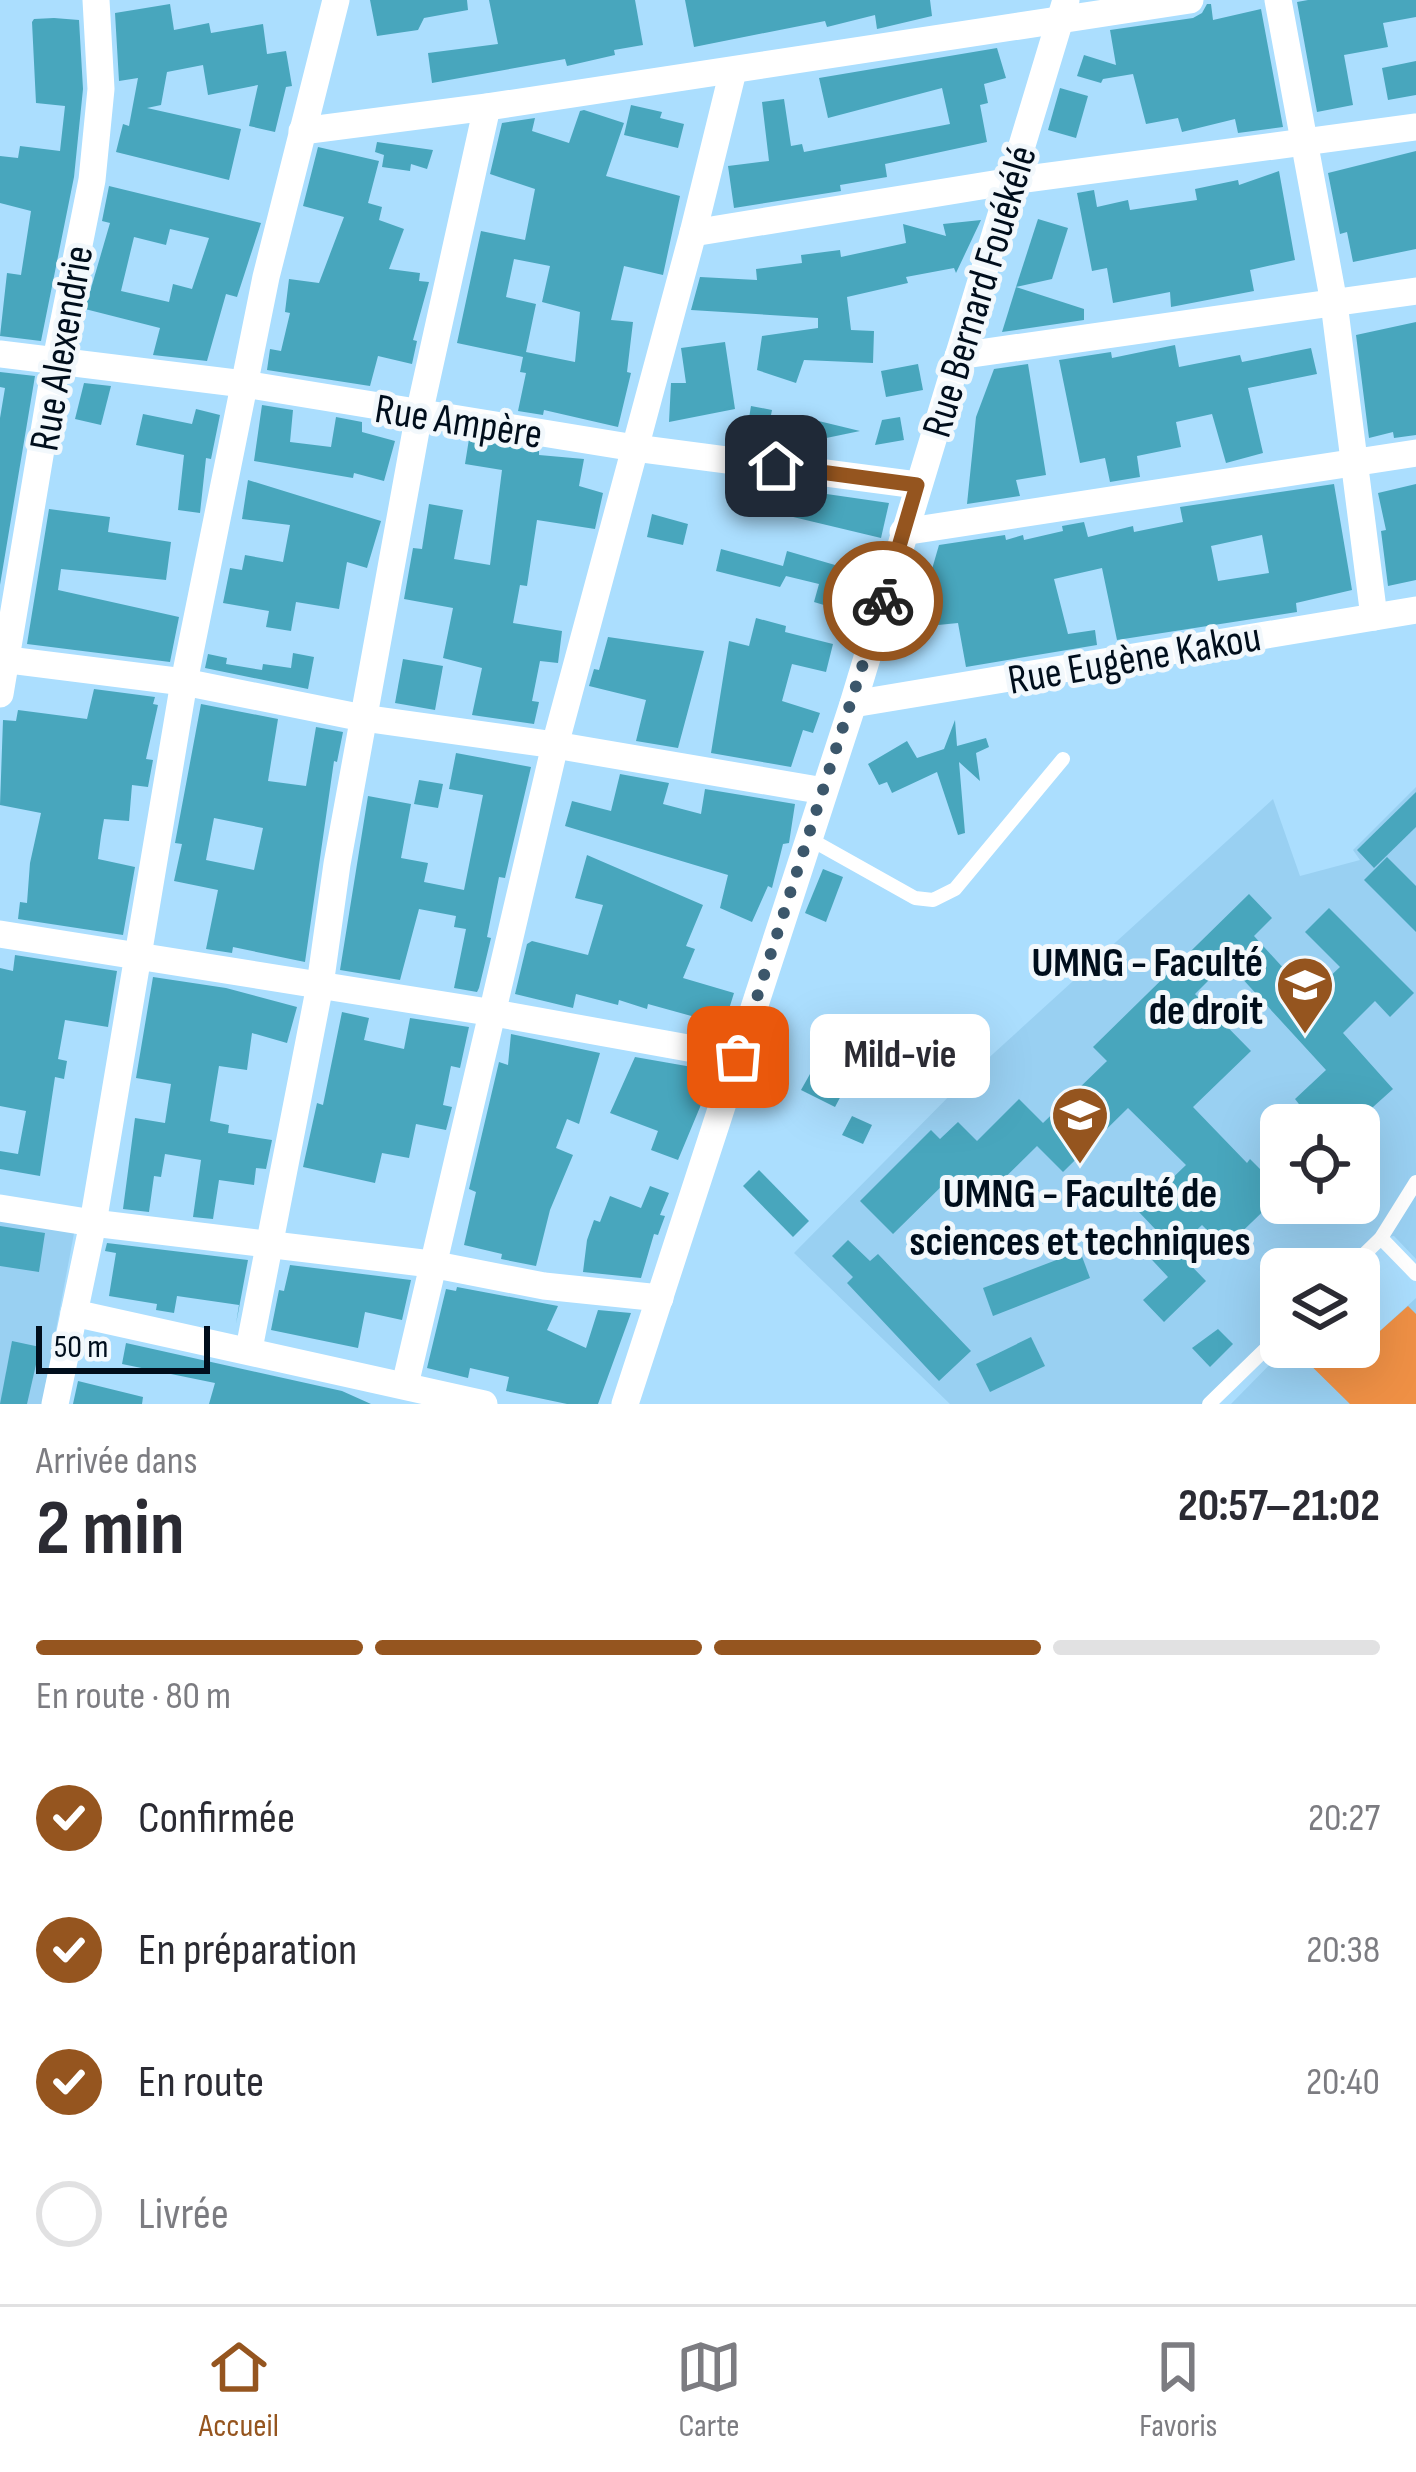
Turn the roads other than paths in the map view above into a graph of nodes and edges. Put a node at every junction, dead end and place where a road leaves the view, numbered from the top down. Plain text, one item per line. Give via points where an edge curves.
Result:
1 (96, 0) edge
2 (335, 0) edge
3 (1190, 0) edge
4 (1278, 0) edge
5 (1063, 11) edge
6 (733, 70) junction
7 (487, 107) junction
8 (1416, 128) edge
9 (302, 131) junction
10 (1306, 144) junction
11 (1012, 181) junction
12 (693, 233) junction
13 (1416, 291) edge
14 (1334, 303) junction
15 (0, 354) edge
16 (958, 356) junction
17 (56, 360) junction
18 (244, 384) junction
19 (419, 414) junction
20 (634, 448) junction
21 (1416, 453) edge
22 (1354, 462) junction
23 (917, 485) junction
24 (904, 532) junction
25 (1416, 610) edge
26 (1374, 616) junction
27 (3, 660) edge
28 (184, 682) junction
29 (0, 694) edge
30 (853, 704) junction
31 (362, 718) junction
32 (555, 745) junction
33 (1063, 759) dead end
34 (824, 791) junction
35 (808, 838) junction
36 (0, 934) edge
37 (136, 954) junction
38 (320, 985) junction
39 (494, 1012) junction
40 (738, 1057) junction
41 (1416, 1182) edge
42 (0, 1208) edge
43 (93, 1223) junction
44 (1382, 1238) junction
45 (268, 1244) junction
46 (1371, 1248) edge
47 (431, 1264) junction
48 (1416, 1274) edge
49 (660, 1298) junction
50 (74, 1313) junction
51 (250, 1349) junction
52 (1260, 1354) edge
53 (405, 1385) junction
54 (55, 1404) edge
55 (484, 1404) edge
56 (625, 1404) edge
57 (1209, 1404) edge

1 - 17 street, Rue Alexendrie via 92,180
2 - 9 street
3 - 5 street
4 - 10 street
5 - 6 street
5 - 11 street, Rue Bernard Fouékélé
6 - 7 street
6 - 12 street
7 - 9 street
7 - 19 street
8 - 10 street
9 - 18 street
10 - 11 street
10 - 14 street
11 - 12 street
11 - 16 street, Rue Bernard Fouékélé
12 - 20 street
13 - 14 street
14 - 16 street
14 - 22 street
15 - 17 street, Rue Ampère
16 - 23 street, Rue Bernard Fouékélé
17 - 18 street, Rue Ampère
17 - 27 street, Rue Alexendrie
18 - 19 street, Rue Ampère
18 - 28 street
19 - 20 street, Rue Ampère
19 - 31 street
20 - 23 street, Rue Ampère
20 - 32 street
21 - 22 street
22 - 24 street
22 - 26 street
23 - 24 street, Rue Bernard Fouékélé
24 - 30 street, Rue Bernard Fouékélé
25 - 26 street, Rue Eugène Kakou
26 - 30 street, Rue Eugène Kakou
27 - 28 street
27 - 29 street, Rue Alexendrie
28 - 31 street
28 - 37 street
30 - 34 street, Rue Bernard Fouékélé
31 - 32 street
31 - 38 street
32 - 34 street
32 - 39 street
33 - 35 lane via 956,889 934,900 914,898
34 - 35 street, Rue Bernard Fouékélé
35 - 40 street, Rue Bernard Fouékélé
36 - 37 street
37 - 38 street
37 - 43 street
38 - 39 street
38 - 45 street
39 - 40 street
39 - 47 street
40 - 49 street, Rue Bernard Fouékélé
41 - 44 lane
42 - 43 street
43 - 45 street
43 - 50 street
44 - 46 lane
44 - 48 lane
45 - 47 street
45 - 51 street
47 - 49 street
47 - 53 street
49 - 56 street, Rue Bernard Fouékélé
50 - 51 street
50 - 54 street
51 - 53 street
52 - 57 lane
53 - 55 street

